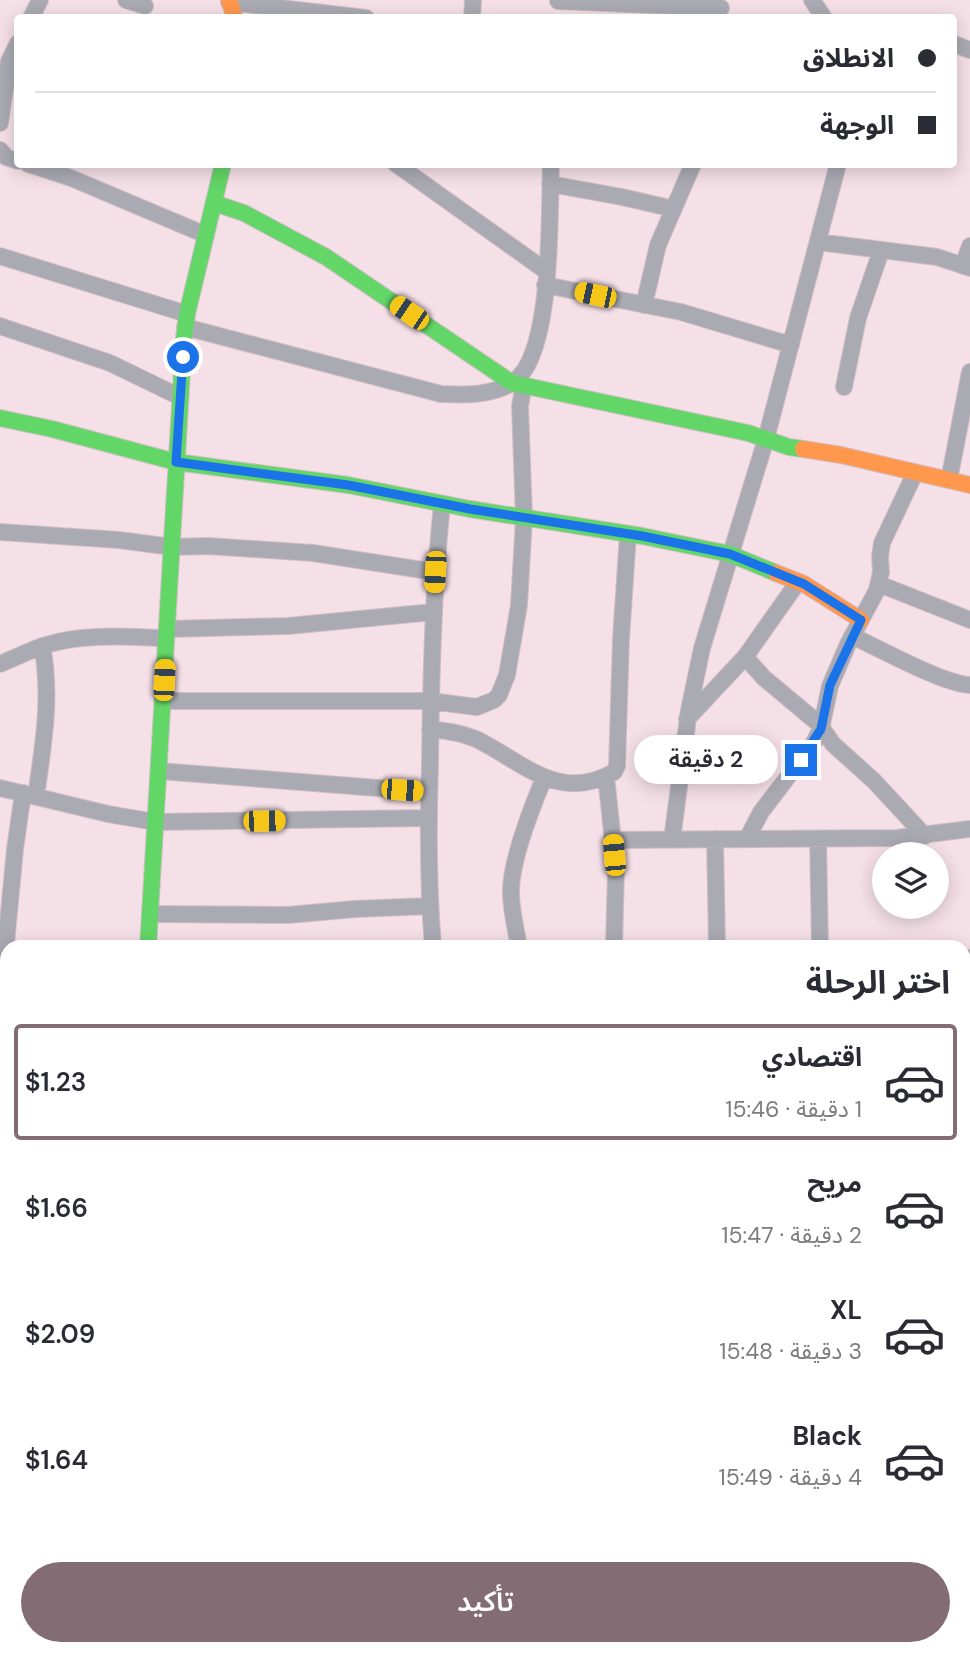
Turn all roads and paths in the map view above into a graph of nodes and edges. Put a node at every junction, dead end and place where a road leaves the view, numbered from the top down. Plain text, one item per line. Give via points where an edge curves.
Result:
1 (126, 0) edge
2 (558, 0) edge
3 (589, 1) edge
4 (231, 7) edge
5 (145, 8) edge
6 (721, 8) dead end
7 (317, 14) edge
8 (4, 59) edge
9 (0, 123) edge
10 (0, 150) edge
11 (14, 160) edge
12 (54, 168) edge
13 (222, 168) edge
14 (401, 168) edge
15 (551, 168) edge
16 (691, 168) edge
17 (837, 168) edge
18 (74, 171) edge
19 (550, 184) junction
20 (214, 203) junction
21 (674, 209) junction
22 (206, 235) junction
23 (818, 242) junction
24 (970, 246) edge
25 (881, 251) junction
26 (0, 256) edge
27 (966, 267) edge
28 (546, 278) junction
29 (644, 305) junction
30 (186, 321) junction
31 (0, 326) edge
32 (790, 345) junction
33 (970, 372) edge
34 (518, 384) junction
35 (844, 387) dead end
36 (180, 397) junction
37 (0, 418) edge
38 (766, 439) junction
39 (176, 462) junction
40 (915, 472) junction
41 (949, 480) junction
42 (970, 485) edge
43 (442, 504) junction
44 (524, 518) junction
45 (0, 532) edge
46 (628, 534) junction
47 (172, 547) junction
48 (730, 554) junction
49 (435, 572) junction
50 (799, 582) junction
51 (879, 584) junction
52 (433, 612) junction
53 (969, 618) edge
54 (861, 620) junction
55 (167, 634) junction
56 (852, 636) junction
57 (42, 646) junction
58 (745, 657) junction
59 (0, 664) edge
60 (970, 685) edge
61 (163, 701) junction
62 (430, 701) junction
63 (687, 719) junction
64 (430, 729) junction
65 (821, 729) junction
66 (159, 771) junction
67 (606, 776) junction
68 (544, 778) junction
69 (0, 788) edge
70 (429, 792) junction
71 (29, 794) junction
72 (428, 818) junction
73 (155, 822) junction
74 (970, 829) edge
75 (925, 835) junction
76 (716, 839) junction
77 (747, 839) junction
78 (818, 839) junction
79 (613, 840) junction
80 (672, 840) junction
81 (7, 865) edge
82 (430, 906) junction
83 (150, 914) junction
84 (4, 936) edge
85 (148, 940) edge
86 (432, 940) edge
87 (518, 940) edge
88 (614, 940) edge
89 (717, 940) edge
90 (820, 940) edge

1 - 5 street
2 - 3 street
3 - 6 street
4 - 7 street
8 - 9 street
10 - 11 street
12 - 18 street
13 - 20 street
14 - 28 street
15 - 19 street
16 - 21 street
17 - 23 street
18 - 22 street
19 - 21 street
19 - 28 street
20 - 22 street
20 - 34 street via 326,257
21 - 29 street via 658,245
22 - 30 street
23 - 25 street
23 - 32 street
24 - 27 street
25 - 27 street via 937,257
25 - 35 street via 858,318
26 - 30 street
28 - 29 street
28 - 34 street via 536,346
29 - 32 street
30 - 34 street via 440,394 479,394
30 - 36 street
31 - 36 street via 110,363
32 - 38 street
33 - 41 street
34 - 38 street
34 - 44 street
36 - 39 street
37 - 39 street
38 - 40 street
38 - 48 street
39 - 43 street via 348,485
39 - 47 street
40 - 41 street
40 - 51 street via 883,543
41 - 42 street
43 - 44 street
43 - 49 street
44 - 46 street
44 - 62 street via 519,605 508,675 499,695 477,707
45 - 47 street
46 - 48 street
46 - 67 street via 617,766
47 - 49 street via 313,553
47 - 55 street
48 - 50 street
48 - 63 street
49 - 52 street
50 - 54 street
50 - 58 street
51 - 53 street
51 - 54 street
52 - 55 street
52 - 62 street
54 - 56 street
55 - 57 street
55 - 61 street
56 - 60 street
56 - 65 street via 830,685
57 - 59 street
57 - 71 street via 45,735
58 - 63 street
58 - 65 street
61 - 62 street
61 - 66 street
62 - 64 street
63 - 80 street
64 - 68 street via 477,740
64 - 70 street
65 - 75 street
65 - 77 street via 761,811
66 - 70 street
66 - 73 street
67 - 68 street via 573,783
67 - 79 street
68 - 87 street via 529,813 512,877
69 - 71 street
70 - 72 street
71 - 73 street
71 - 81 street
72 - 73 street
72 - 82 street
73 - 83 street
74 - 75 street
75 - 78 street
76 - 77 street
76 - 80 street
76 - 89 street
77 - 78 street
78 - 90 street
79 - 80 street
79 - 88 street
81 - 84 street
82 - 83 street via 288,915
82 - 86 street
83 - 85 street

